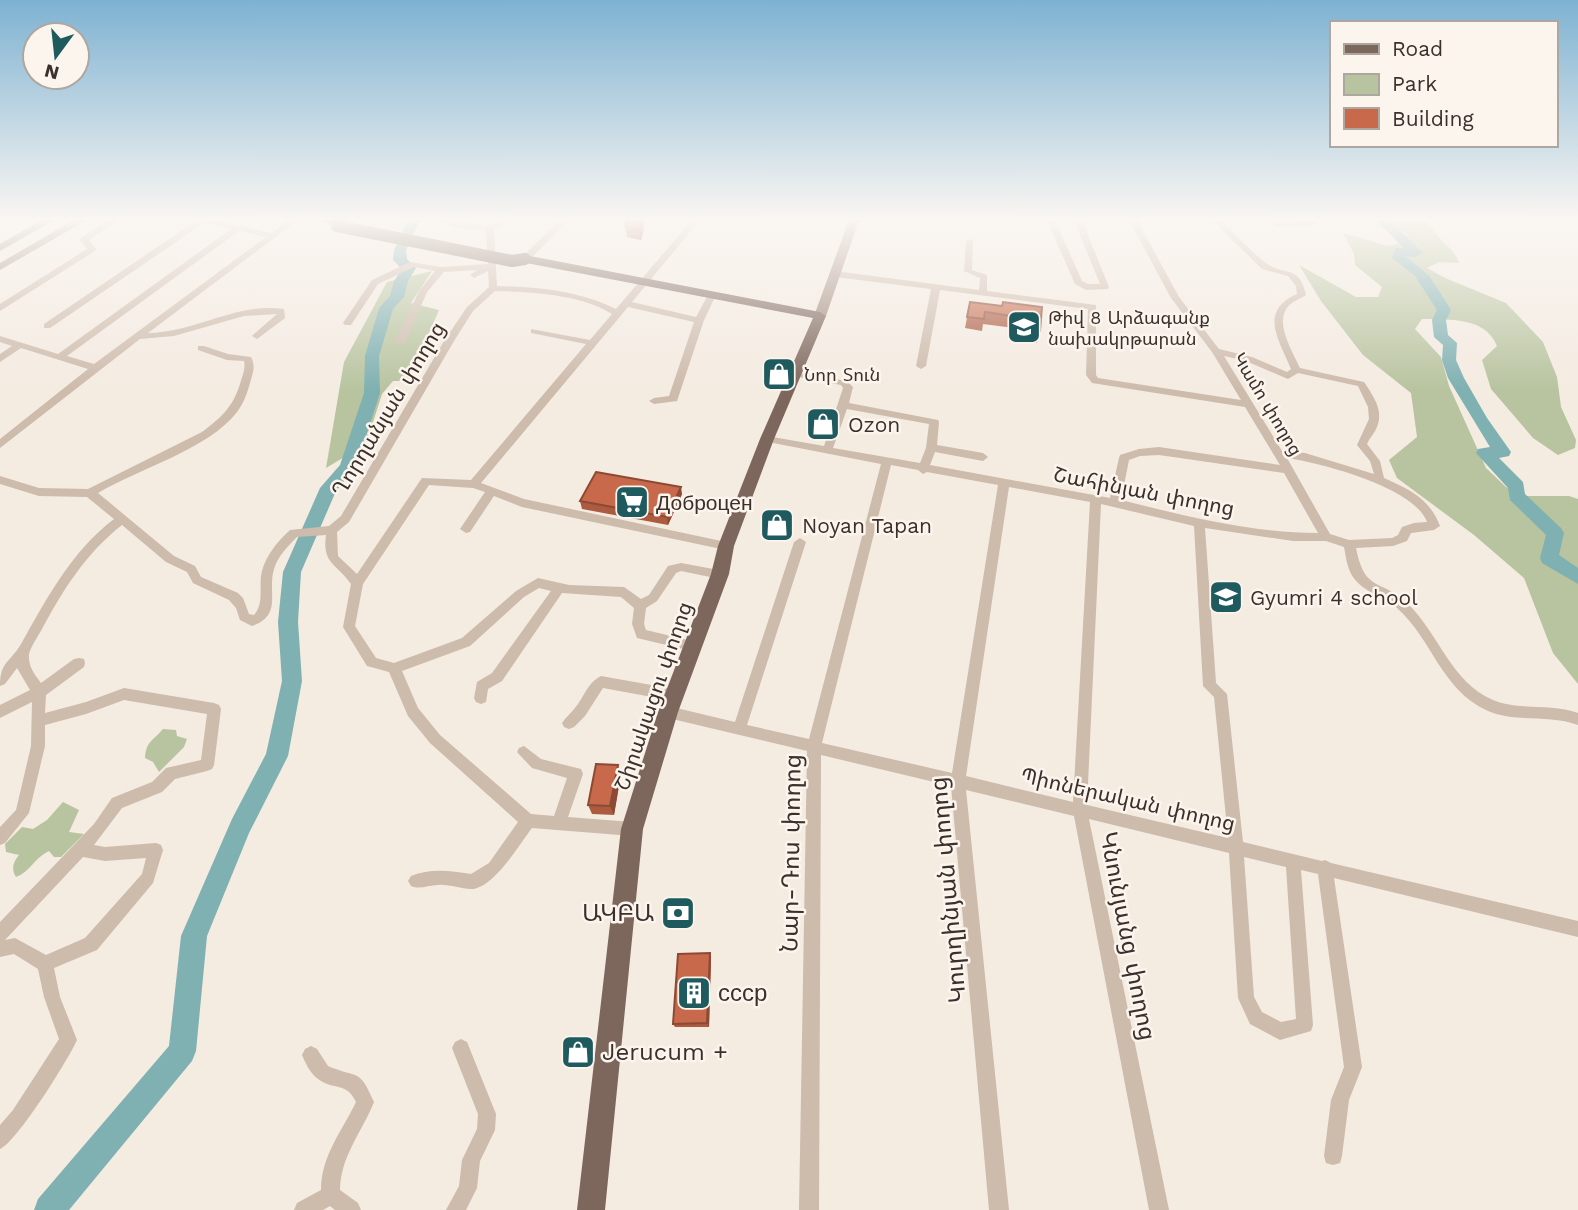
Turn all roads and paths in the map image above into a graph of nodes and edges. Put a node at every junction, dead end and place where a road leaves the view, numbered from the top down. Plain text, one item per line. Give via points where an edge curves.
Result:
1 (49, 276) edge
2 (120, 276) edge
3 (167, 276) edge
4 (218, 276) edge
5 (387, 276) edge
6 (435, 276) edge
7 (491, 276) edge
8 (616, 276) edge
9 (649, 276) edge
10 (834, 276) edge
11 (854, 276) edge
12 (983, 276) edge
13 (1076, 276) edge
14 (1101, 276) edge
15 (1163, 276) edge
16 (1293, 276) edge
17 (645, 282) junction
18 (936, 287) junction
19 (1086, 287) junction
20 (1105, 287) junction
21 (493, 288) junction
22 (984, 293) junction
23 (712, 295) junction
24 (1094, 303) junction
25 (628, 304) junction
26 (0, 308) edge
27 (618, 315) junction
28 (820, 316) junction
29 (699, 320) junction
30 (348, 323) dead end
31 (47, 326) dead end
32 (534, 331) dead end
33 (257, 336) dead end
34 (137, 337) junction
35 (0, 339) edge
36 (400, 342) dead end
37 (593, 343) junction
38 (19, 345) junction
39 (201, 348) dead end
40 (1216, 351) junction
41 (60, 358) junction
42 (0, 359) edge
43 (921, 366) dead end
44 (95, 368) junction
45 (1296, 370) junction
46 (796, 374) junction
47 (654, 401) dead end
48 (1248, 404) junction
49 (842, 405) junction
50 (767, 439) junction
51 (0, 444) edge
52 (930, 448) junction
53 (827, 451) junction
54 (1279, 454) junction
55 (983, 457) dead end
56 (886, 463) junction
57 (923, 470) junction
58 (1289, 471) junction
59 (0, 480) edge
60 (1380, 480) junction
61 (474, 484) junction
62 (1004, 484) junction
63 (90, 493) junction
64 (490, 493) junction
65 (1096, 500) junction
66 (1115, 503) junction
67 (345, 519) joint
68 (121, 520) junction
69 (1199, 523) junction
70 (466, 529) dead end
71 (332, 530) junction
72 (312, 533) joint
73 (1326, 537) junction
74 (800, 542) dead end
75 (1349, 544) junction
76 (726, 546) junction
77 (720, 574) junction
78 (356, 583) junction
79 (559, 588) junction
80 (640, 606) junction
81 (692, 646) junction
82 (23, 652) junction
83 (79, 663) dead end
84 (394, 668) junction
85 (0, 680) edge
86 (38, 692) junction
87 (481, 698) dead end
88 (671, 704) junction
89 (0, 712) edge
90 (1578, 719) edge
91 (37, 721) junction
92 (569, 723) dead end
93 (738, 729) junction
94 (814, 747) junction
95 (524, 752) dead end
96 (958, 780) junction
97 (1080, 809) junction
98 (528, 821) junction
99 (558, 824) junction
100 (632, 829) junction
101 (0, 838) edge
102 (1236, 846) junction
103 (80, 849) junction
104 (1293, 860) junction
105 (1325, 867) junction
106 (416, 881) dead end
107 (1578, 929) edge
108 (0, 934) edge
109 (0, 949) edge
110 (45, 964) junction
111 (461, 1048) dead end
112 (311, 1055) dead end
113 (0, 1140) edge
114 (1334, 1156) dead end
115 (331, 1195) junction
116 (304, 1210) edge
117 (351, 1210) edge
118 (456, 1210) edge
119 (591, 1210) edge
120 (809, 1210) edge
121 (999, 1210) edge
122 (1159, 1210) edge

1 - 26 street
2 - 31 street
3 - 41 street
4 - 34 street
5 - 30 street via 375,282
6 - 36 street via 423,291
7 - 21 street
8 - 17 main road
9 - 17 street
10 - 28 street, Շիրակացու փողոց
11 - 18 street
12 - 22 street
13 - 19 street
14 - 20 street
15 - 40 street, Կամո փողոց
16 - 45 street via 1302,295 1290,299 1277,320
17 - 23 main road
17 - 25 street
18 - 22 street
18 - 43 street
19 - 20 street
19 - 24 street
20 - 24 street
21 - 27 street via 566,293
21 - 67 street, Ղորղանյան փողոց via 470,309 449,341
22 - 24 street
23 - 28 main road
23 - 29 street
24 - 48 street via 1091,375 1104,384
25 - 27 street
25 - 29 street
27 - 37 street
28 - 46 main road, Շիրակացու փողոց
29 - 47 street via 673,399
32 - 37 street
33 - 34 street via 282,316 281,311 246,310 154,338
34 - 44 street
35 - 38 street
37 - 61 street
38 - 41 street
38 - 42 street
39 - 63 street via 228,358 248,359 250,367 234,410 187,444 111,478
40 - 45 street via 1250,359 1288,376
40 - 48 street, Կամո փողոց
41 - 44 street
44 - 51 street
45 - 60 street via 1362,384 1374,413 1362,445 1380,470
46 - 49 street via 844,383 848,387
46 - 50 main road, Շիրակացու փողոց
48 - 54 street, Կամո փողոց
49 - 52 street via 934,422
49 - 53 street
50 - 53 street, Շահինյան փողոց
50 - 76 main road, Շիրակացու փողոց
52 - 55 street
52 - 57 street
53 - 56 street, Շահինյան փողոց
54 - 58 street, Կամո փողոց
54 - 60 street
56 - 57 street, Շահինյան փողոց
56 - 94 street, Նար-Դոս փողոց
57 - 62 street, Շահինյան փողոց
58 - 66 street via 1158,451 1139,453 1124,458
58 - 73 street, Կամո փողոց
59 - 63 street via 40,492
60 - 75 street, Շահինյան փողոց via 1420,500 1431,513 1434,526 1406,530 1403,538 1393,542
61 - 64 street
61 - 78 street via 426,481
62 - 65 street, Շահինյան փողոց
62 - 96 street, Կուրղինյան փողոց
63 - 68 street
64 - 70 street
64 - 76 street
65 - 66 street, Շահինյան փողոց
65 - 97 street, Կնունյանց փողոց
66 - 69 street, Շահինյան փողոց
67 - 71 street
68 - 72 street via 170,559 191,569 197,580 234,595 243,605 244,617 252,621 266,611 267,573 276,554 294,533
68 - 82 street via 75,563
69 - 73 street, Շահինյան փողոց via 1293,537
69 - 102 street via 1210,686 1220,694
71 - 72 street
71 - 78 street via 328,551
73 - 75 street, Շահինյան փողոց
74 - 93 street
75 - 90 street via 1357,573 1371,588 1400,604 1435,655 1470,694 1492,707
76 - 77 main road, Շիրակացու փողոց
77 - 80 street via 672,569 653,598
77 - 81 main road, Շիրակացու փողոց
78 - 84 street via 349,627 372,662
79 - 80 street via 624,592
79 - 84 street via 538,583 466,642
79 - 87 street via 497,677 482,686
80 - 81 street via 641,634
81 - 88 main road, Շիրակացու փողոց
82 - 85 street
82 - 86 street via 24,668
83 - 86 street
84 - 98 street via 413,712 435,738
86 - 89 street
86 - 91 street
88 - 92 street, Պիոներական փողոց via 601,682 582,714
88 - 93 street, Պիոներական փողոց
88 - 100 main road, Շիրակացու փողոց
91 - 101 street via 38,746 27,798 22,813
91 - 103 street via 124,694 214,709 207,765 171,773 157,787 117,803
93 - 94 street, Պիոներական փողոց
94 - 96 street, Պիոներական փողոց
94 - 120 street, Նար-Դոս փողոց
95 - 99 street via 537,764 576,774
96 - 97 street, Պիոներական փողոց
96 - 121 street, Կուրղինյան փողոց
97 - 102 street, Պիոներական փողոց
97 - 122 street, Կնունյանց փողոց
98 - 99 street
98 - 106 street via 494,868 471,888 439,877
99 - 100 street
100 - 119 main road, Շիրակացու փողոց
102 - 104 street, Պիոներական փողոց
102 - 104 street via 1246,998 1256,1018 1280,1031 1305,1025
103 - 108 street
103 - 110 street via 104,854 156,850 148,878 91,944
104 - 105 street, Պիոներական փողոց
105 - 107 street, Պիոներական փողոց
105 - 114 street via 1353,1067 1340,1100
109 - 110 street via 15,946
110 - 113 street via 68,1040
111 - 118 street via 487,1114 486,1130 471,1160 468,1188
112 - 115 street via 318,1070 357,1086 365,1102 334,1158
115 - 116 street
115 - 117 street

